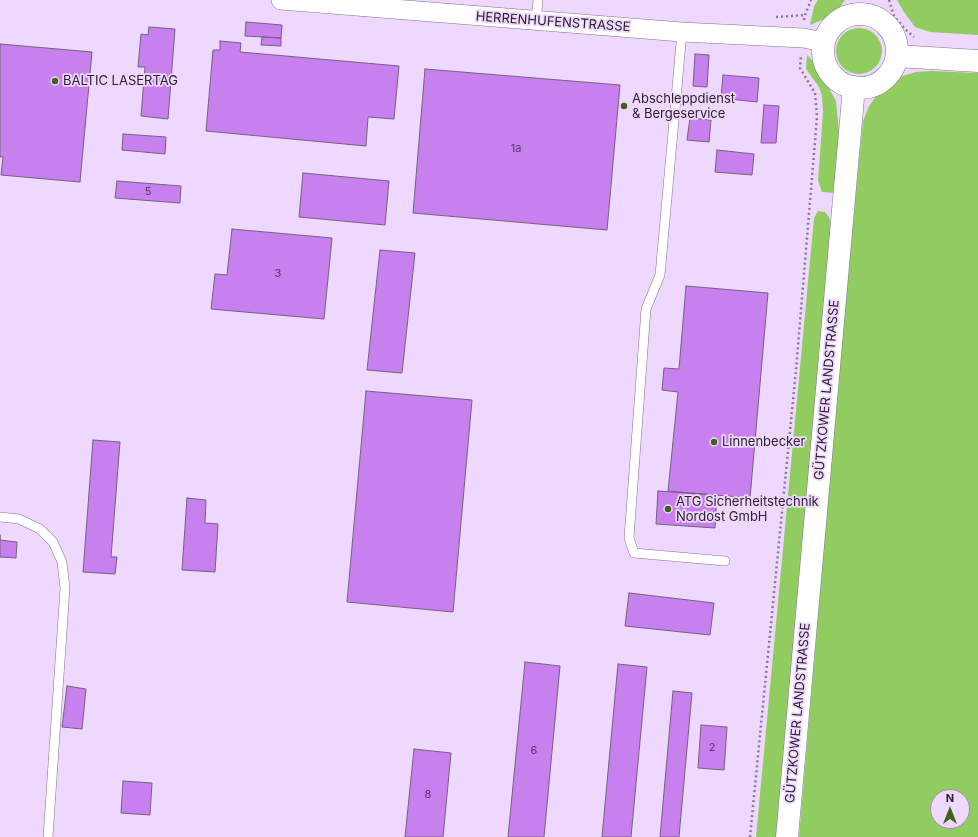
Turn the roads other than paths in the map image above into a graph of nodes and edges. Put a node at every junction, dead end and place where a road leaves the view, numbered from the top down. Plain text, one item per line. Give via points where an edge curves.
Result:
1 (281, 0) edge
2 (538, 0) edge
3 (863, 7) edge
4 (536, 21) junction
5 (682, 32) junction
6 (824, 42) junction
7 (897, 56) junction
8 (978, 62) edge
9 (854, 87) junction
10 (0, 518) edge
11 (725, 561) dead end
12 (48, 837) edge
13 (787, 837) edge

1 - 4 street, HERRENHUFENSTRASSE
2 - 4 lane
3 - 6 main road via 838,21
3 - 7 main road via 889,27 897,46
4 - 5 street, HERRENHUFENSTRASSE
5 - 6 street, HERRENHUFENSTRASSE via 803,38
5 - 11 lane via 660,275 646,309 629,538 634,553
6 - 9 main road via 824,57 829,71 844,84
7 - 8 main road
7 - 9 main road via 894,66 882,81 864,88
9 - 13 main road, GÜTZKOWER LANDSTRASSE
10 - 12 lane via 19,519 40,529 53,542 62,562 65,588

